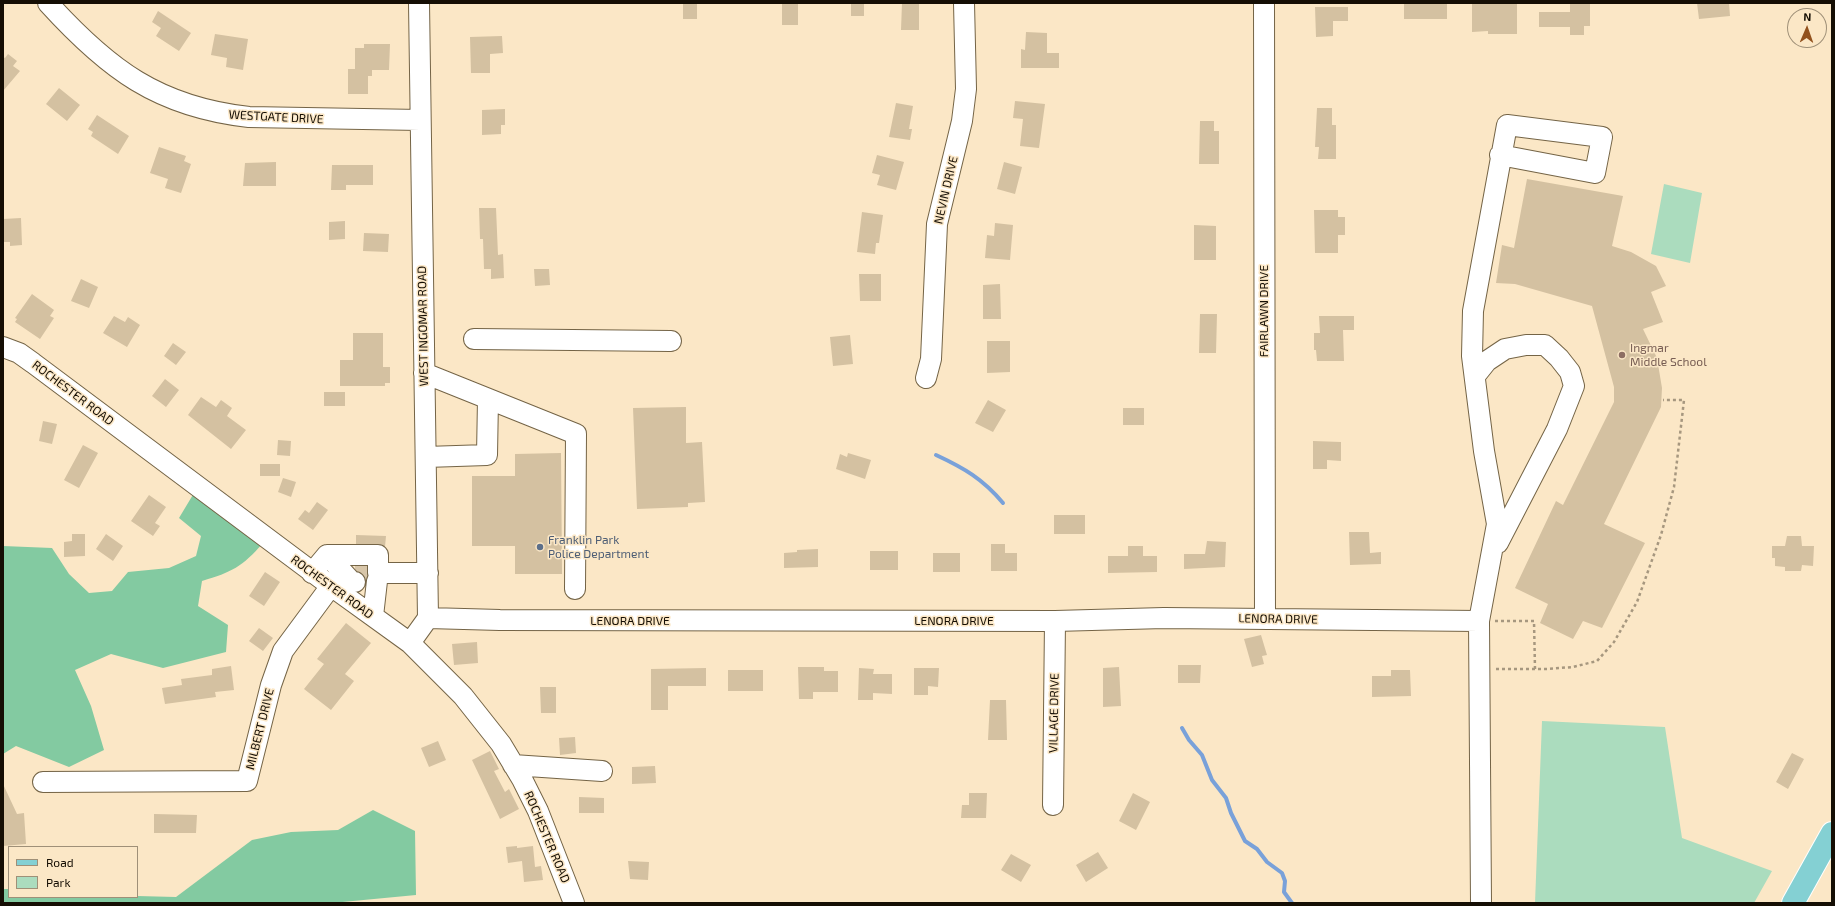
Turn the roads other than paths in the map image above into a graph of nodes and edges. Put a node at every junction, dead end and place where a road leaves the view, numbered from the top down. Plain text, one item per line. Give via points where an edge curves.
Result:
1 (48, 3) edge
2 (419, 3) edge
3 (964, 3) edge
4 (1264, 3) edge
5 (420, 120) junction
6 (1500, 155) junction
7 (474, 339) dead end
8 (670, 341) dead end
9 (3, 348) edge
10 (424, 373) junction
11 (1475, 376) junction
12 (926, 378) dead end
13 (488, 399) junction
14 (426, 457) junction
15 (1493, 553) junction
16 (327, 555) junction
17 (312, 573) junction
18 (428, 573) junction
19 (360, 577) junction
20 (575, 589) dead end
21 (373, 616) junction
22 (428, 618) junction
23 (1265, 618) junction
24 (1479, 621) junction
25 (1055, 622) junction
26 (410, 643) junction
27 (513, 764) junction
28 (602, 771) dead end
29 (43, 782) dead end
30 (1053, 805) dead end
31 (1832, 833) edge
32 (574, 903) edge
33 (1481, 903) edge
34 (1793, 903) edge

1 - 5 street, WESTGATE DRIVE via 71,29 124,73 149,89 196,108 249,117
2 - 5 street, WEST INGOMAR ROAD
3 - 12 street, NEVIN DRIVE via 966,89 962,121 937,224 931,359
4 - 23 street, FAIRLAWN DRIVE
5 - 10 street, WEST INGOMAR ROAD
6 - 6 street via 1507,125 1602,137 1595,173
6 - 11 street via 1473,311 1472,356
7 - 8 street
9 - 17 street, ROCHESTER ROAD via 33,363
10 - 13 street
10 - 14 street, WEST INGOMAR ROAD
11 - 15 street via 1484,451 1497,524
11 - 15 street via 1487,361 1505,349 1545,345 1570,372 1574,386 1557,429
13 - 14 street via 487,454
13 - 20 street via 576,434
14 - 18 street, WEST INGOMAR ROAD
15 - 24 street
16 - 17 street
16 - 19 street
16 - 19 street via 378,555
17 - 19 street, ROCHESTER ROAD
18 - 19 street
18 - 22 street, WEST INGOMAR ROAD
19 - 21 street, ROCHESTER ROAD
19 - 21 street
19 - 29 street, MILBERT DRIVE via 283,651 271,685 247,781
21 - 26 street, ROCHESTER ROAD
22 - 25 street, LENORA DRIVE
22 - 26 street
23 - 24 street, LENORA DRIVE
23 - 25 street, LENORA DRIVE
24 - 33 street
25 - 30 street, VILLAGE DRIVE
26 - 27 street, ROCHESTER ROAD via 464,696
27 - 28 street
27 - 32 street, ROCHESTER ROAD via 538,811
31 - 34 main road

